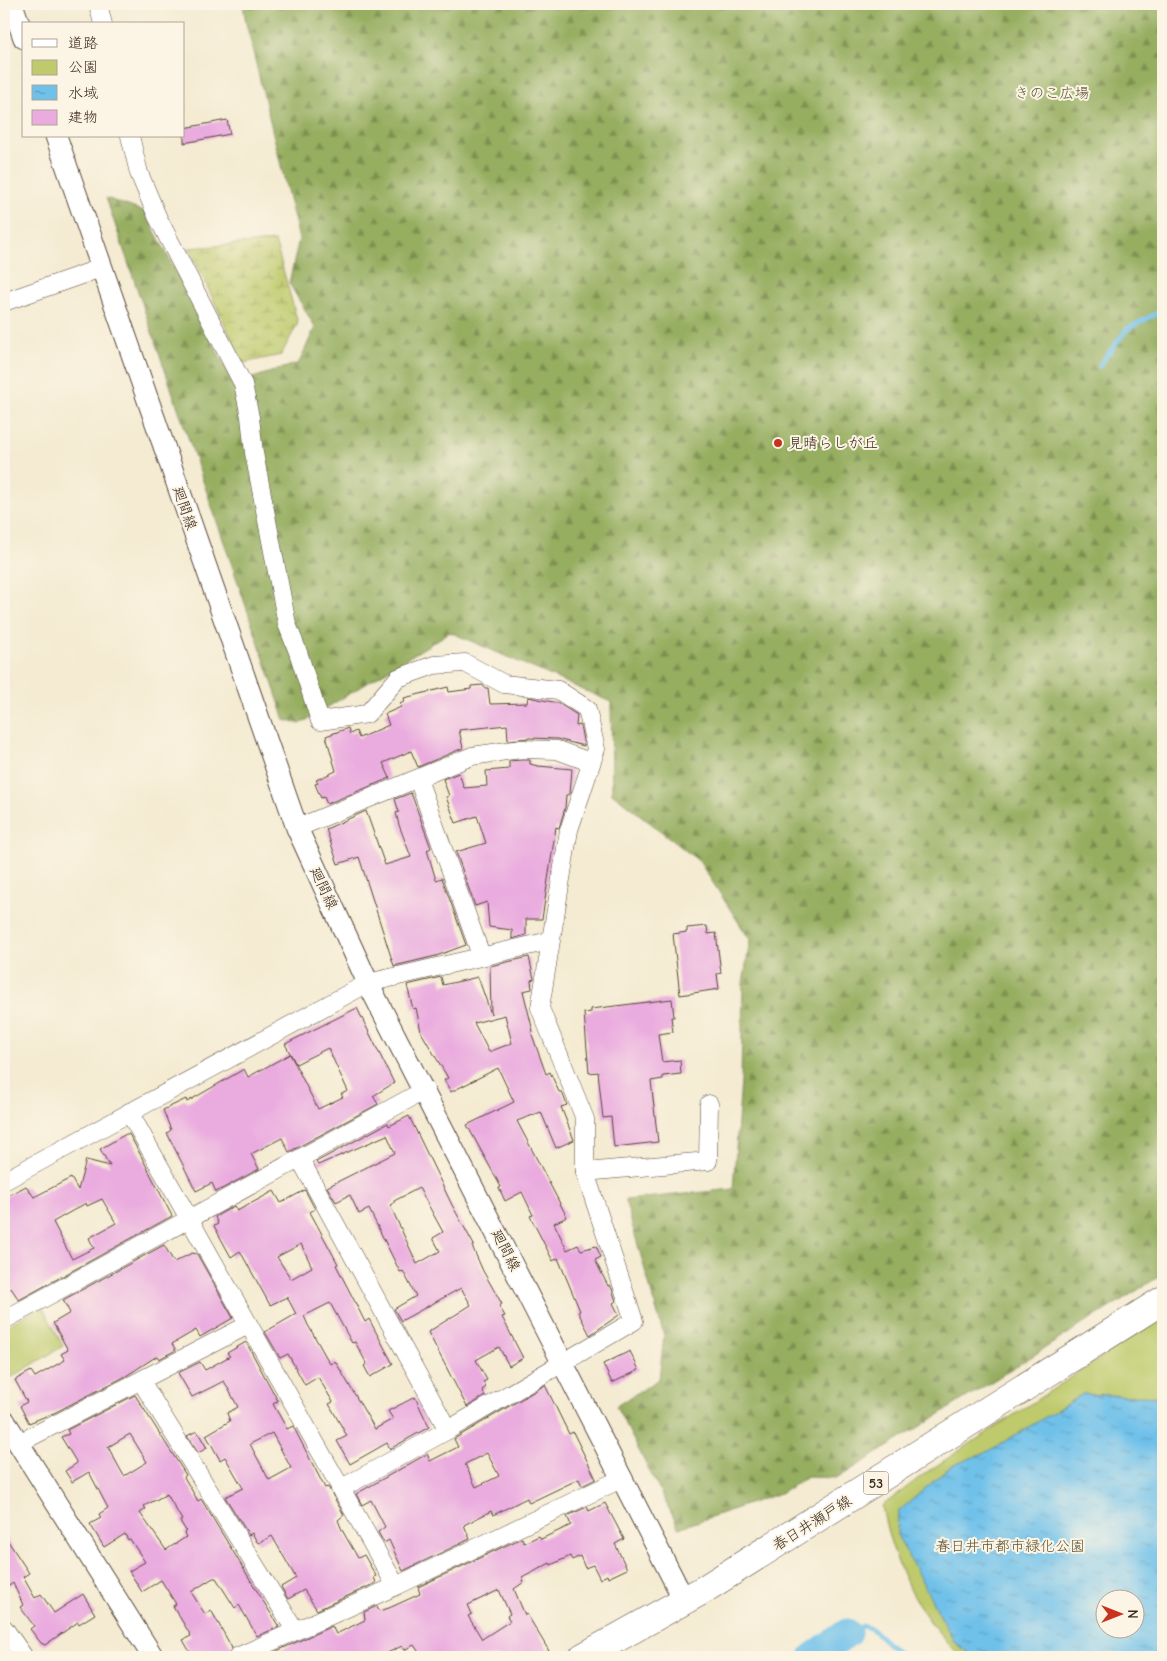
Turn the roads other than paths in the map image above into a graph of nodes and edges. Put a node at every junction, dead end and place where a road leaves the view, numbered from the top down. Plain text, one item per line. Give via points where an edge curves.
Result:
1 (12, 4) edge
2 (98, 4) edge
3 (102, 22) edge
4 (22, 32) edge
5 (57, 138) edge
6 (130, 138) edge
7 (101, 268) junction
8 (4, 302) edge
9 (590, 762) junction
10 (418, 779) junction
11 (296, 828) junction
12 (549, 941) junction
13 (481, 955) junction
14 (368, 983) junction
15 (425, 1090) junction
16 (709, 1104) dead end
17 (129, 1112) junction
18 (300, 1159) junction
19 (585, 1172) junction
20 (4, 1181) edge
21 (189, 1220) junction
22 (1163, 1300) edge
23 (4, 1320) edge
24 (248, 1324) junction
25 (563, 1362) junction
26 (141, 1380) junction
27 (4, 1420) edge
28 (448, 1430) junction
29 (19, 1443) junction
30 (624, 1478) junction
31 (340, 1489) junction
32 (396, 1586) junction
33 (684, 1600) junction
34 (4, 1628) edge
35 (295, 1630) junction
36 (24, 1657) edge
37 (154, 1657) edge
38 (236, 1657) edge
39 (583, 1657) edge

1 - 4 street
2 - 3 street
5 - 7 street, 廻間線
6 - 9 street via 139,173 157,216 243,384 287,624 320,721 367,714 398,678 434,665 465,663 504,684 558,690 587,709 596,749
7 - 8 street
7 - 11 street, 廻間線
9 - 10 street via 557,750 521,749 472,756
9 - 12 street via 570,830
10 - 11 street
10 - 13 street
11 - 14 street, 廻間線
12 - 13 street
12 - 19 street via 540,1008 585,1120
13 - 14 street
14 - 15 street, 廻間線
14 - 17 street
15 - 18 street
15 - 25 street, 廻間線
16 - 19 street via 708,1161
17 - 20 street
17 - 21 street
18 - 21 street
18 - 28 street
19 - 25 street via 634,1321
21 - 23 street
21 - 24 street
22 - 33 main road, 春日井瀬戸線 / 53 via 854,1497
24 - 26 street
24 - 31 street
25 - 28 street
25 - 30 street, 廻間線
26 - 29 street
26 - 35 street
27 - 29 street
28 - 31 street
29 - 37 street
30 - 32 street
30 - 33 street, 廻間線
31 - 32 street
32 - 35 street
33 - 39 main road, 春日井瀬戸線 / 53
34 - 36 street
35 - 38 street

